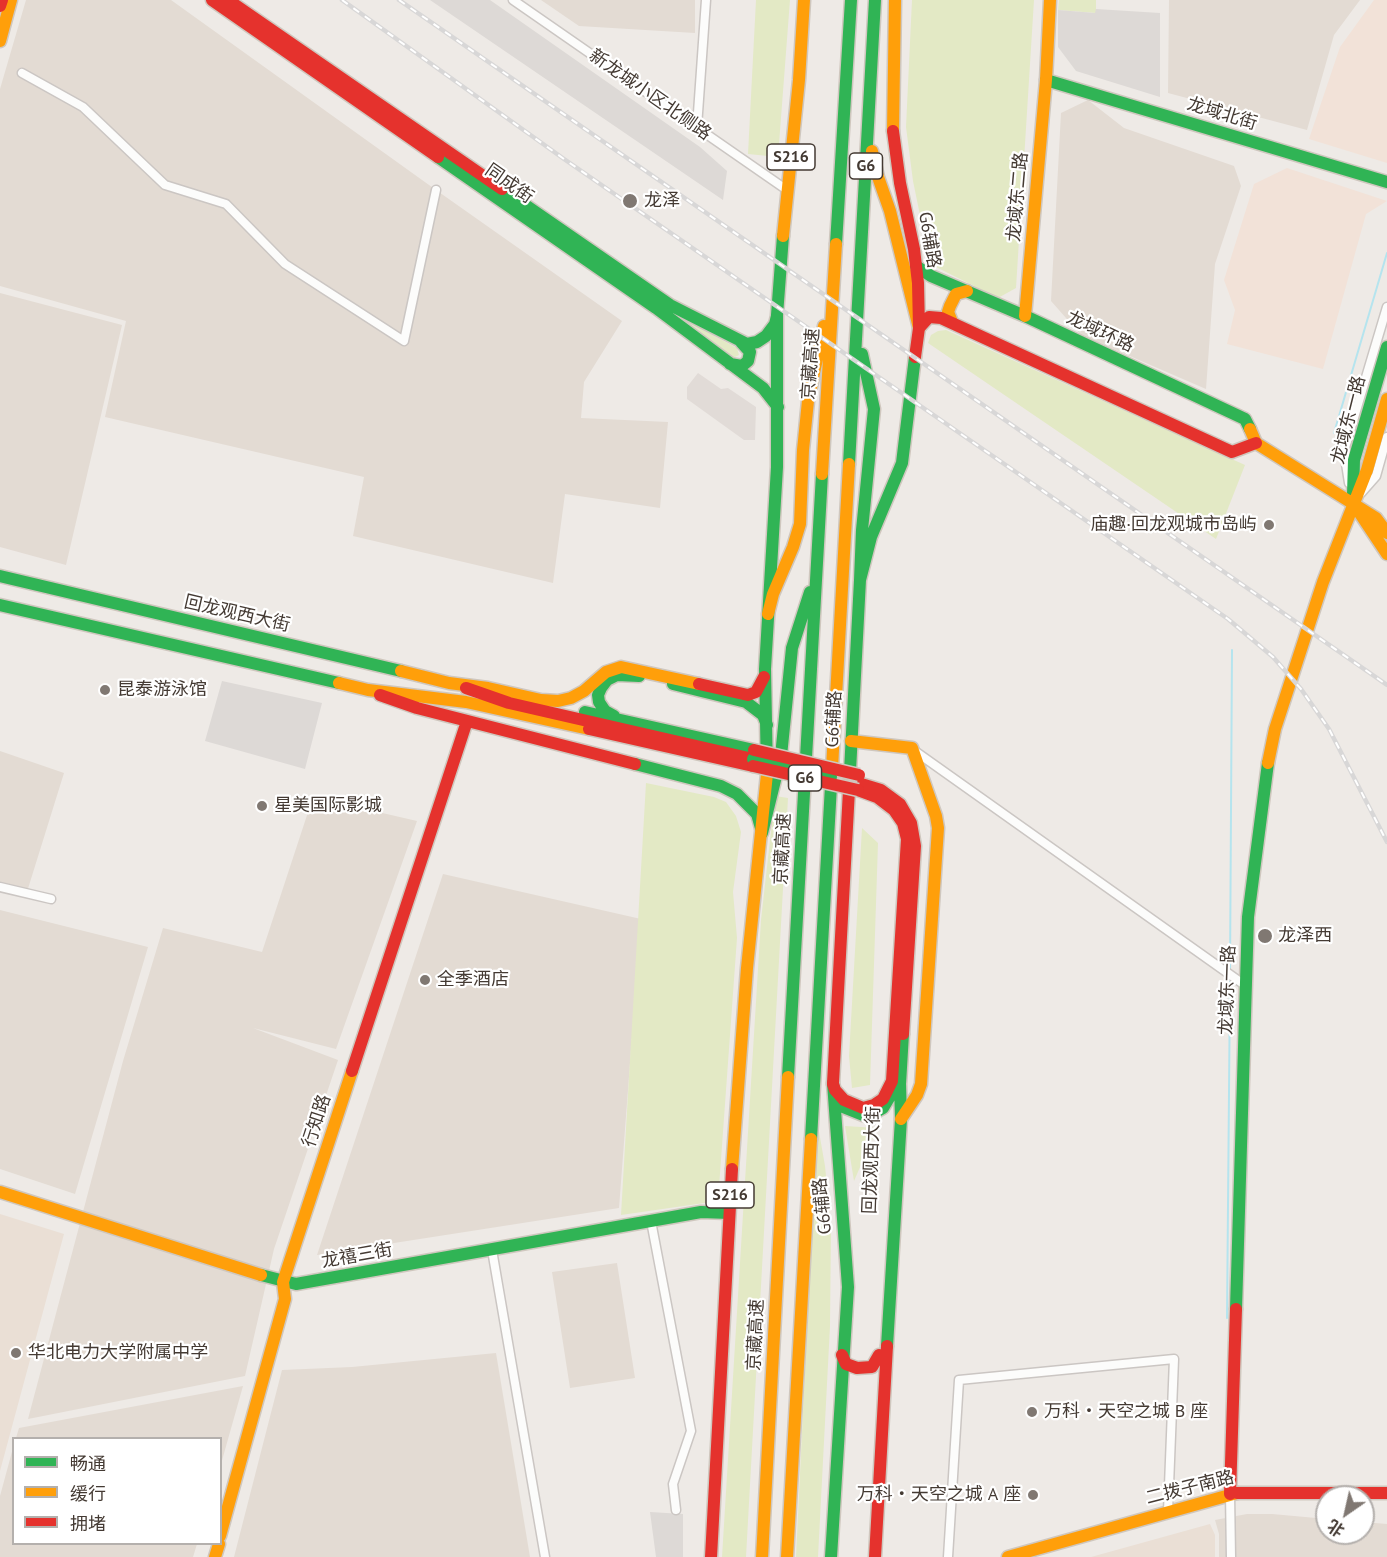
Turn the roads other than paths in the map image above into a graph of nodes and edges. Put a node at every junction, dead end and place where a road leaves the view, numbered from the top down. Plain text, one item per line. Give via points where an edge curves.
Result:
1 (2, 0) edge
2 (11, 0) edge
3 (212, 0) edge
4 (228, 0) edge
5 (513, 0) edge
6 (706, 0) edge
7 (804, 0) edge
8 (851, 0) edge
9 (875, 0) edge
10 (895, 0) edge
11 (1050, 0) edge
12 (0, 6) edge
13 (0, 42) edge
14 (22, 73) dead end
15 (1046, 80) junction
16 (697, 127) junction
17 (868, 134) junction
18 (1387, 182) edge
19 (436, 190) dead end
20 (787, 190) junction
21 (916, 266) junction
22 (835, 276) junction
23 (967, 291) junction
24 (1387, 307) edge
25 (777, 315) junction
26 (1024, 316) junction
27 (951, 322) junction
28 (919, 328) junction
29 (858, 332) junction
30 (741, 342) junction
31 (1387, 347) edge
32 (726, 362) junction
33 (1387, 399) edge
34 (778, 407) junction
35 (1387, 437) edge
36 (1256, 443) junction
37 (1352, 502) junction
38 (1387, 533) edge
39 (1387, 554) edge
40 (816, 572) junction
41 (0, 576) edge
42 (860, 580) junction
43 (0, 605) edge
44 (768, 614) junction
45 (765, 669) junction
46 (449, 683) junction
47 (465, 688) junction
48 (368, 690) junction
49 (618, 718) junction
50 (467, 721) junction
51 (768, 728) junction
52 (851, 741) junction
53 (912, 748) junction
54 (753, 758) junction
55 (858, 782) junction
56 (762, 833) junction
57 (0, 887) edge
58 (51, 899) dead end
59 (1246, 986) junction
60 (833, 1082) junction
61 (892, 1087) junction
62 (901, 1119) junction
63 (0, 1192) edge
64 (729, 1213) junction
65 (651, 1221) junction
66 (492, 1250) junction
67 (283, 1282) junction
68 (842, 1355) junction
69 (879, 1355) junction
70 (1387, 1493) edge
71 (1230, 1494) junction
72 (676, 1510) dead end
73 (1168, 1511) junction
74 (222, 1529) edge
75 (544, 1557) edge
76 (711, 1557) edge
77 (762, 1557) edge
78 (787, 1557) edge
79 (831, 1557) edge
80 (867, 1557) edge
81 (875, 1557) edge
82 (948, 1557) edge
83 (1008, 1557) edge
84 (1231, 1557) edge

1 - 12 main road
2 - 13 main road
3 - 32 main road, 同成街 via 656,308
4 - 30 main road, 同成街 via 655,296
5 - 16 street, 新龙城小区北侧路
6 - 16 street
7 - 20 main road, S216
8 - 22 main road, 京藏高速 / G6
9 - 17 main road, G6
10 - 21 main road, G6辅路 via 893,136
11 - 15 main road, 龙域东二路
14 - 19 street via 83,107 165,184 226,204 285,264 404,341
15 - 18 main road, 龙域北街
15 - 26 main road, 龙域东二路
16 - 20 street, 新龙城小区北侧路
17 - 28 main road
17 - 29 main road, G6
20 - 25 main road, S216
21 - 23 main road, 龙域环路
21 - 28 main road, G6辅路
22 - 40 main road, 京藏高速 / G6
22 - 44 main road via 808,401 800,524
23 - 26 main road, 龙域环路
23 - 27 main road via 956,294 948,312
24 - 37 street via 1344,451
25 - 30 main road via 763,338 754,343
25 - 34 main road, S216
26 - 36 main road, 龙域环路 via 1245,419
27 - 28 main road via 932,316
27 - 36 main road via 1232,452
28 - 42 main road, G6辅路 via 902,463 871,537
29 - 42 main road via 874,409
29 - 78 main road, G6
30 - 32 main road via 750,352 746,364 738,367
31 - 37 main road, 龙域东一路 via 1354,460
32 - 34 main road, 同成街 via 763,388
33 - 37 main road, 龙域东一路 via 1367,470
34 - 44 main road, S216
35 - 37 street via 1376,476
36 - 37 main road, 龙域环路
37 - 38 main road, 龙域环路 via 1376,518
37 - 39 main road, 龙域环路
37 - 59 main road, 龙域东一路 via 1275,729 1248,917
40 - 56 main road via 792,648 781,756
40 - 77 main road, 京藏高速 / G6
41 - 46 main road, 回龙观西大街
42 - 52 main road, G6辅路
43 - 48 main road
44 - 45 main road, S216
45 - 46 main road via 760,688 750,695 626,667 610,670 578,694 558,701
45 - 51 main road, S216
46 - 47 main road, 回龙观西大街
47 - 49 main road, 回龙观西大街
47 - 54 main road, 回龙观西大街 via 509,703
48 - 50 main road
48 - 54 main road via 472,703
49 - 51 main road via 602,707 598,695 608,680 627,674 746,702 764,715
49 - 54 main road, 回龙观西大街
50 - 56 main road via 721,786 754,810
50 - 67 main road, 行知路
51 - 56 main road, S216
52 - 53 main road
52 - 60 main road, G6辅路
53 - 59 street
53 - 62 main road, 回龙观西大街 via 938,828 921,1084
54 - 55 main road, bridge
55 - 61 main road, 回龙观西大街 via 894,810 907,839
55 - 62 main road, 回龙观西大街 via 881,790 900,804 914,836
56 - 64 main road, S216 via 749,939
57 - 58 street
59 - 71 main road, 龙域东一路
60 - 61 main road via 844,1100 863,1108 874,1106
60 - 68 main road, G6辅路 via 848,1287
61 - 69 main road, 回龙观西大街
62 - 81 main road, 回龙观西大街
63 - 67 main road, 龙禧三街
64 - 65 main road, 龙禧三街 via 708,1212
64 - 76 main road, S216
65 - 66 main road, 龙禧三街
65 - 72 street via 691,1431 673,1484
66 - 67 main road, 龙禧三街 via 301,1284
66 - 75 street
67 - 74 main road, 行知路 via 285,1299
68 - 69 main road via 846,1364 857,1368 872,1367
68 - 79 main road, G6辅路
69 - 80 main road, 回龙观西大街
70 - 71 main road, 二拨子南路
71 - 73 main road, 二拨子南路
71 - 84 street
73 - 82 street via 1174,1359 959,1380
73 - 83 main road, 二拨子南路

